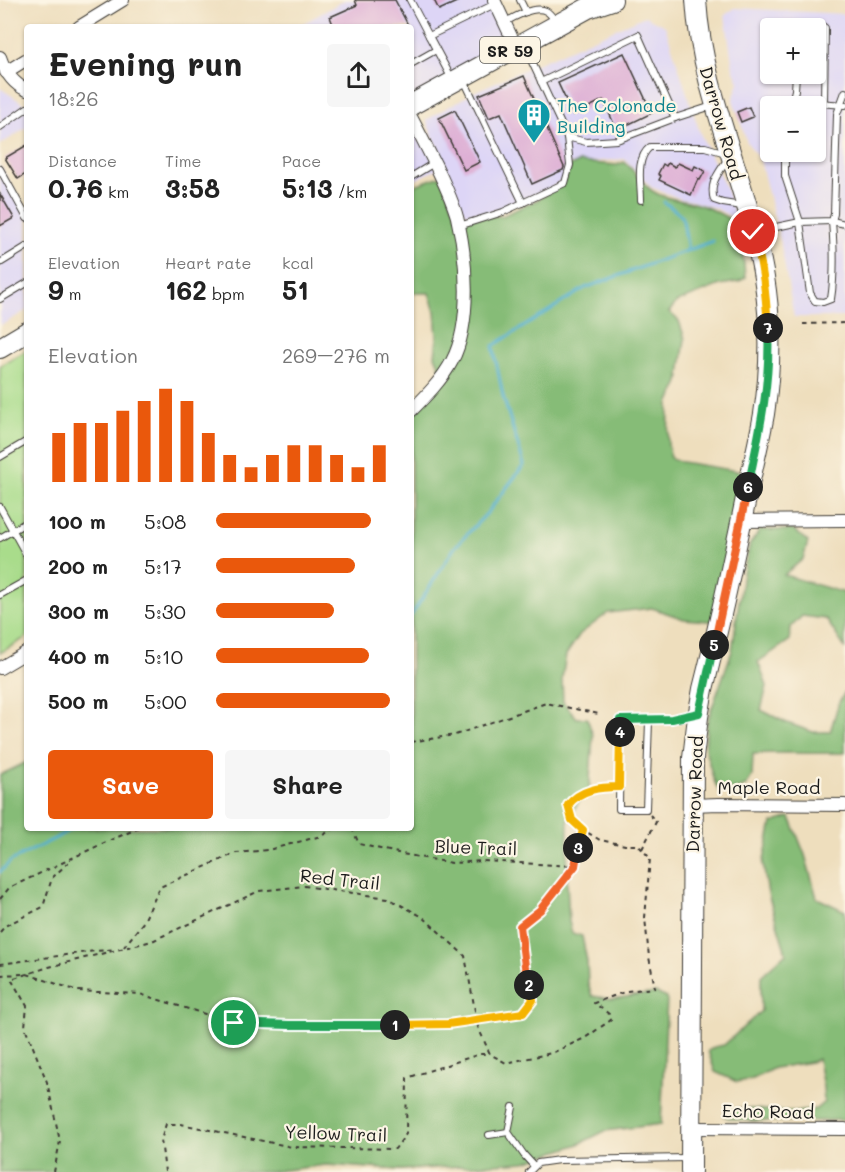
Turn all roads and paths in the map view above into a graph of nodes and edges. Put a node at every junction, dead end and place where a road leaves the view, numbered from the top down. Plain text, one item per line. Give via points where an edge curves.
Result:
1 (123, 0) edge
2 (410, 0) edge
3 (520, 0) edge
4 (612, 0) edge
5 (696, 0) edge
6 (494, 2) edge
7 (526, 12) junction
8 (504, 23) junction
9 (84, 24) edge
10 (558, 25) junction
11 (429, 36) junction
12 (519, 45) junction
13 (436, 50) junction
14 (0, 57) edge
15 (24, 61) edge
16 (414, 62) edge
17 (3, 73) edge
18 (458, 80) junction
19 (541, 82) junction
20 (24, 88) edge
21 (845, 92) edge
22 (414, 103) edge
23 (826, 104) edge
24 (716, 105) junction
25 (842, 105) edge
26 (24, 110) edge
27 (675, 118) junction
28 (414, 123) edge
29 (0, 127) edge
30 (567, 136) junction
31 (730, 155) junction
32 (785, 162) edge
33 (434, 163) junction
34 (0, 169) edge
35 (414, 175) edge
36 (641, 200) dead end
37 (523, 203) junction
38 (746, 206) junction
39 (24, 213) edge
40 (832, 221) junction
41 (800, 222) junction
42 (845, 224) edge
43 (459, 226) junction
44 (753, 232) junction
45 (24, 250) edge
46 (0, 263) edge
47 (24, 286) edge
48 (0, 299) edge
49 (845, 323) edge
50 (803, 324) dead end
51 (24, 334) edge
52 (0, 348) edge
53 (414, 408) edge
54 (24, 443) edge
55 (0, 457) edge
56 (0, 507) edge
57 (845, 520) edge
58 (742, 521) junction
59 (24, 524) edge
60 (13, 530) junction
61 (0, 538) edge
62 (24, 550) edge
63 (24, 582) edge
64 (0, 595) edge
65 (24, 654) edge
66 (0, 668) edge
67 (699, 713) junction
68 (599, 714) dead end
69 (649, 721) junction
70 (414, 742) edge
71 (619, 787) junction
72 (693, 805) junction
73 (845, 805) edge
74 (656, 822) dead end
75 (583, 830) junction
76 (132, 831) edge
77 (330, 831) edge
78 (353, 831) edge
79 (642, 849) junction
80 (75, 856) junction
81 (575, 866) junction
82 (0, 899) edge
83 (0, 932) edge
84 (124, 948) junction
85 (0, 964) edge
86 (27, 974) junction
87 (0, 975) edge
88 (477, 1020) junction
89 (490, 1054) junction
90 (513, 1107) dead end
91 (691, 1128) junction
92 (845, 1129) edge
93 (508, 1132) junction
94 (489, 1135) dead end
95 (691, 1165) edge
96 (534, 1166) junction
97 (54, 1172) edge
98 (165, 1172) edge
99 (529, 1172) edge

1 - 9 street
2 - 11 lane
3 - 7 lane
4 - 10 main road, SR 59
5 - 24 main road, Darrow Road via 697,28
6 - 8 street
6 - 11 lane
7 - 8 lane
7 - 10 lane via 548,12
8 - 12 street
10 - 12 main road, SR 59
11 - 13 lane
12 - 18 main road, SR 59
12 - 19 lane
13 - 16 lane
13 - 18 lane
14 - 17 street
15 - 17 street
17 - 20 street
18 - 22 main road, SR 59
18 - 37 lane
19 - 27 lane via 638,35
19 - 30 lane
21 - 25 lane
23 - 25 lane
24 - 27 lane
24 - 31 main road, Darrow Road
25 - 40 lane via 837,114
26 - 29 lane
27 - 30 lane via 617,140 586,142
28 - 33 street
30 - 37 lane via 570,165 565,183
31 - 36 lane via 705,147 650,147 641,161
31 - 38 main road, Darrow Road
31 - 38 lane via 714,182 714,200
32 - 41 lane via 785,176
33 - 35 lane
33 - 43 street
34 - 39 lane
37 - 43 lane
38 - 44 main road, Darrow Road
40 - 41 lane
40 - 41 lane via 833,285 831,299 823,302 814,301 810,293
40 - 42 lane
41 - 44 lane
43 - 53 street via 466,300 459,342 449,367
44 - 58 main road, Darrow Road via 766,292 769,352 764,413
45 - 46 lane
47 - 48 lane
49 - 50 path
51 - 52 main road
54 - 55 lane
56 - 60 lane
57 - 58 street
58 - 67 main road, Darrow Road
59 - 60 lane
60 - 61 lane
60 - 62 lane
63 - 64 lane
65 - 66 street
67 - 69 lane
67 - 72 main road, Darrow Road via 693,758
68 - 70 path via 546,703 455,735
69 - 71 lane via 620,720
69 - 71 lane via 646,809 619,809
71 - 75 path via 599,787 574,797 568,805 572,820
72 - 73 street, Maple Road
72 - 91 main road, Darrow Road
74 - 79 path
75 - 79 path via 600,840 638,845
75 - 81 path
76 - 80 path
77 - 84 path via 268,850 236,853 160,887 144,921
78 - 81 path, Blue Trail via 359,844 452,863
79 - 89 path via 650,858 645,918 655,988 627,991 594,1003 611,1020 585,1038 552,1053 507,1063
80 - 82 path via 9,888
80 - 83 path via 52,878 43,907
81 - 88 path via 540,910 520,926 533,1000 523,1013
84 - 85 path
84 - 86 path, Red Trail
84 - 88 path, Red Trail via 152,941 259,891 304,886 388,898 423,917 465,956
86 - 87 path
86 - 88 path via 78,991 140,994 234,1023 448,1024
86 - 97 path via 11,979 27,1006 26,1027 46,1082 60,1141
88 - 89 path, Red Trail
89 - 98 path, Yellow Trail via 407,1078 406,1134 395,1149 292,1148 166,1124 161,1140
90 - 93 lane
91 - 92 street, Echo Road
91 - 95 main road, Darrow Road
93 - 94 lane
93 - 96 lane
95 - 96 lane via 559,1160
96 - 99 lane

